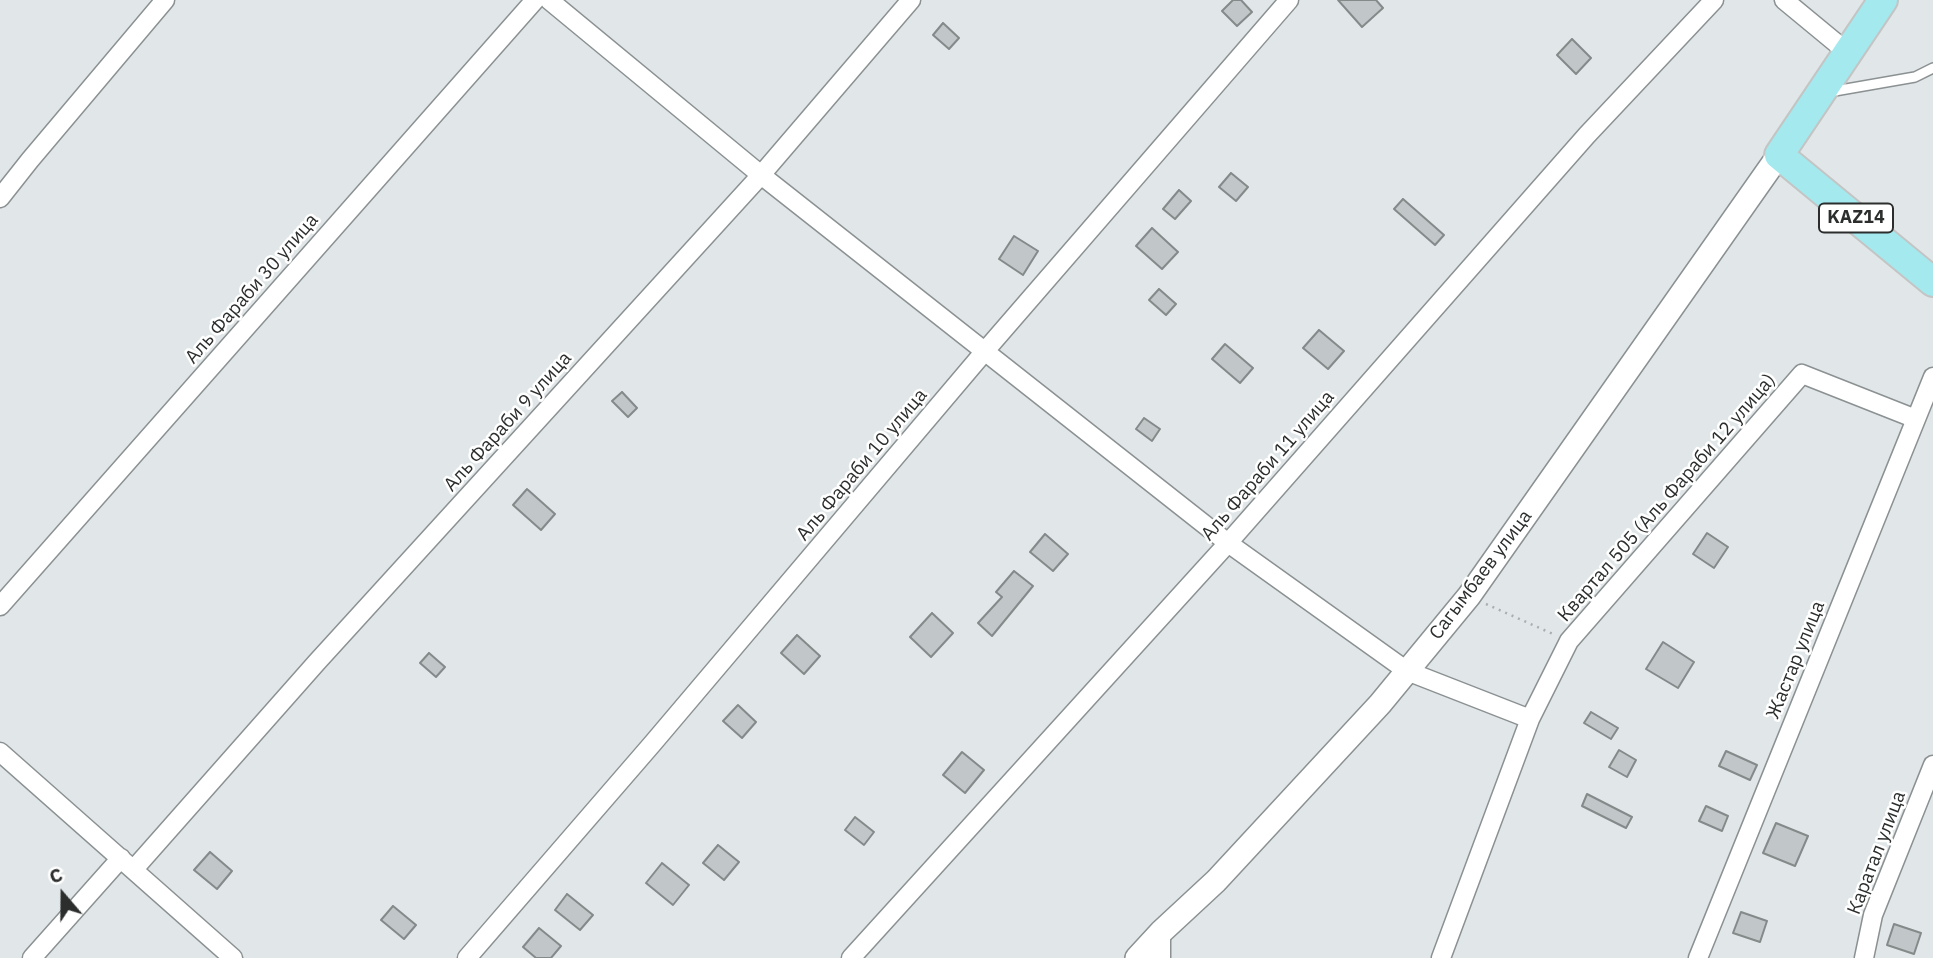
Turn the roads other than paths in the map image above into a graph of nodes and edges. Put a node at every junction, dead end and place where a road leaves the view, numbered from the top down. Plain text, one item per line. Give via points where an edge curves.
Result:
1 (165, 0) edge
2 (535, 0) edge
3 (549, 0) edge
4 (911, 0) edge
5 (1289, 0) edge
6 (1714, 0) edge
7 (1784, 0) edge
8 (1883, 0) edge
9 (1847, 52) junction
10 (1933, 68) edge
11 (1820, 94) junction
12 (1779, 155) junction
13 (761, 176) junction
14 (0, 198) edge
15 (1933, 282) edge
16 (985, 351) junction
17 (1933, 377) edge
18 (1916, 419) junction
19 (1228, 543) junction
20 (0, 606) edge
21 (1407, 671) junction
22 (1530, 719) junction
23 (0, 752) edge
24 (1933, 765) edge
25 (128, 864) junction
26 (1161, 932) junction
27 (32, 958) edge
28 (233, 958) edge
29 (467, 958) edge
30 (851, 958) edge
31 (1137, 958) edge
32 (1161, 958) edge
33 (1441, 958) edge
34 (1698, 958) edge
35 (1864, 958) edge

1 - 14 street
2 - 20 street, Аль Фараби 30 улица
3 - 13 street
4 - 13 street, Аль Фараби 9 улица
5 - 16 street, Аль Фараби 10 улица
6 - 19 street, Аль Фараби 11 улица via 1578,145
7 - 9 street
8 - 9 main road
9 - 11 main road
10 - 11 lane via 1915,77
11 - 12 main road
12 - 15 main road, KAZ14
12 - 21 street, Сагымбаев улица via 1469,596
13 - 16 street
13 - 25 street, Аль Фараби 9 улица
16 - 19 street
16 - 29 street, Аль Фараби 10 улица
17 - 18 street, Жастар улица
18 - 22 street, Квартал 505 (Аль Фараби 12 улица) via 1802,374 1569,641
18 - 34 street, Жастар улица
19 - 21 street
19 - 30 street, Аль Фараби 11 улица
21 - 22 street
21 - 26 street, Сагымбаев улица via 1216,881
22 - 33 street, Квартал 505 (Аль Фараби 12 улица)
23 - 25 street
24 - 35 street, Каратал улица via 1873,915
25 - 27 street, Аль Фараби 9 улица
25 - 28 street
26 - 31 street, Сагымбаев улица
26 - 32 street

